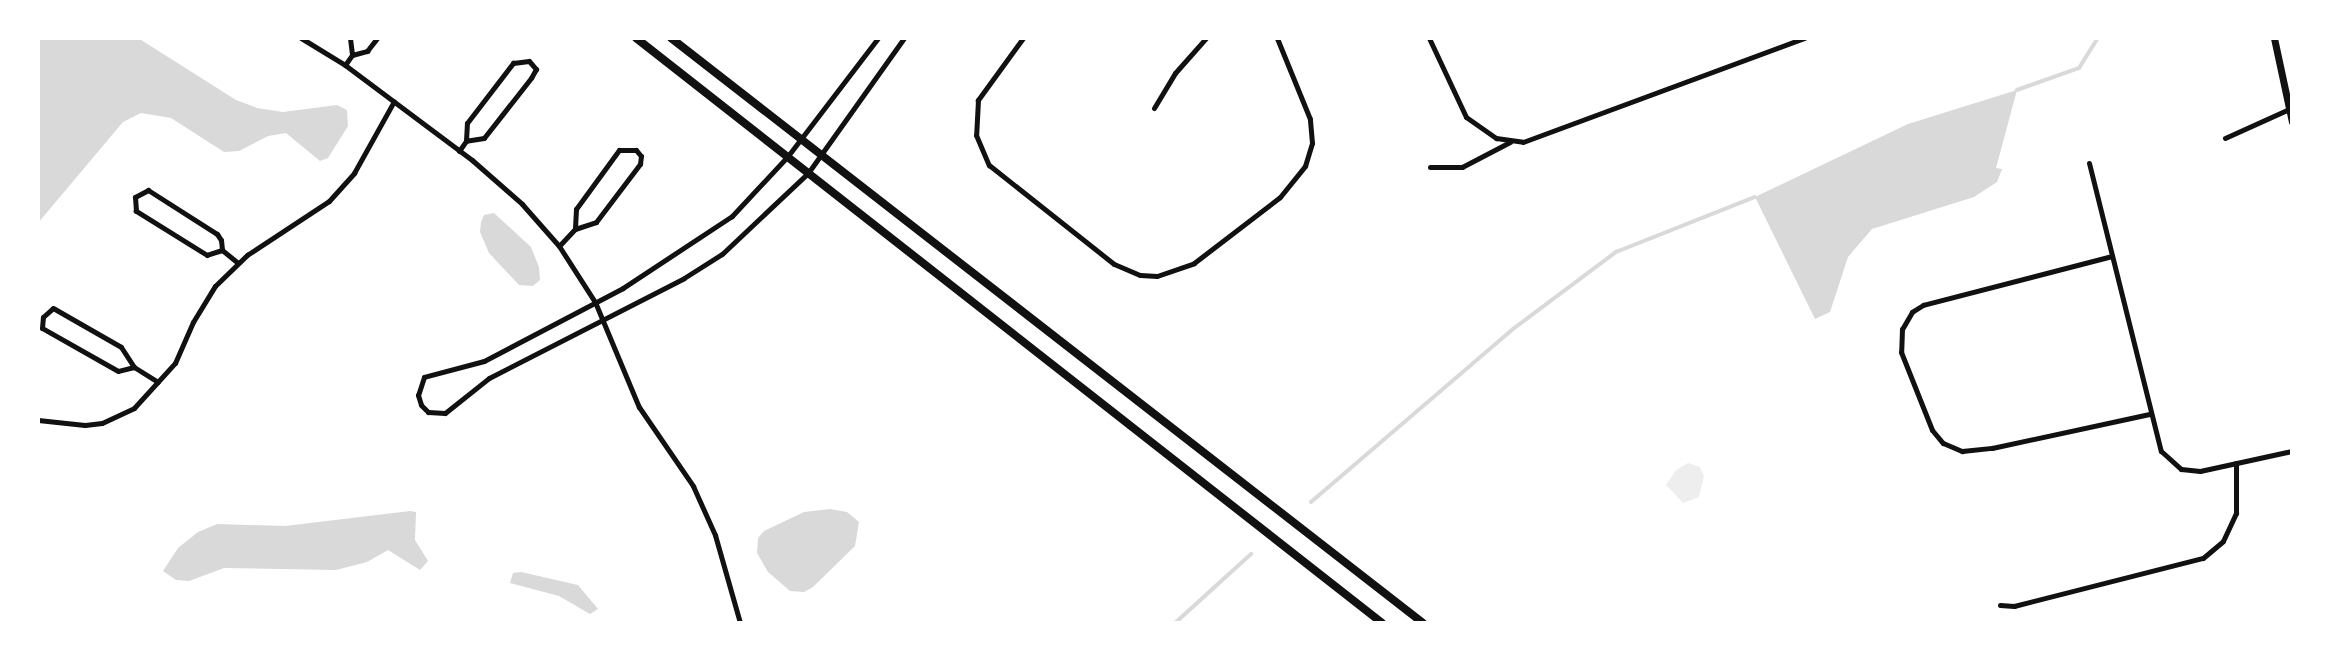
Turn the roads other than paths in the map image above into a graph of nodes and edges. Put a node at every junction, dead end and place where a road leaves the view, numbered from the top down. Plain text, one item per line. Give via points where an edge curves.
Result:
1 (301, 38) edge
2 (350, 38) edge
3 (377, 38) edge
4 (636, 38) edge
5 (671, 38) edge
6 (878, 38) edge
7 (904, 38) edge
8 (1023, 38) edge
9 (1206, 38) edge
10 (1277, 38) edge
11 (1429, 38) edge
12 (1804, 38) edge
13 (2274, 38) edge
14 (352, 55) junction
15 (345, 65) junction
16 (394, 101) junction
17 (1154, 108) dead end
18 (2289, 109) junction
19 (2292, 122) edge
20 (2225, 138) dead end
21 (801, 139) junction
22 (466, 141) junction
23 (1511, 141) junction
24 (459, 151) junction
25 (821, 154) junction
26 (787, 157) junction
27 (2089, 163) dead end
28 (1430, 167) dead end
29 (808, 173) junction
30 (575, 229) junction
31 (559, 246) junction
32 (222, 250) junction
33 (2112, 256) junction
34 (237, 262) junction
35 (595, 302) junction
36 (603, 320) junction
37 (134, 367) junction
38 (158, 382) junction
39 (2149, 414) junction
40 (38, 420) edge
41 (2292, 451) edge
42 (2236, 463) junction
43 (2000, 605) dead end
44 (740, 623) edge
45 (1382, 623) edge
46 (1423, 623) edge

1 - 15 street
2 - 14 street
3 - 14 street via 367,51
4 - 26 main road
5 - 21 main road
6 - 21 street
7 - 25 street
8 - 10 street via 978,100 976,135 989,165 1114,264 1157,276 1194,263 1280,197 1305,166 1312,143 1310,119
9 - 17 street via 1175,73
11 - 23 street via 1466,117 1484,133
12 - 23 street via 1533,140
13 - 18 street
14 - 15 street
15 - 16 street
16 - 24 street
16 - 34 street via 337,193 317,212
18 - 19 street
18 - 20 street
21 - 25 main road
21 - 26 street
22 - 22 street via 481,140 493,126 534,73 529,61 513,63 467,123
22 - 24 street
23 - 28 street via 1462,167
24 - 31 street via 515,197
25 - 29 street
25 - 46 main road
26 - 29 main road
26 - 35 street via 732,216
27 - 33 street
29 - 36 street via 722,254
29 - 45 main road
30 - 30 street via 596,222 640,164 636,150 619,150 576,209
30 - 31 street
31 - 35 street
32 - 32 street via 217,234 148,190 135,197 136,211 207,255
32 - 34 street
33 - 39 street
33 - 39 street via 1923,305 1902,329 1901,352 1932,430 1943,443 1962,451
34 - 38 street via 204,300 175,363
35 - 36 street
35 - 36 street via 481,363 424,377 418,395 421,405 428,412 445,413 489,378
36 - 44 street via 639,407 693,486 715,535
37 - 37 street via 121,347 53,308 43,317 42,328 118,371
37 - 38 street
38 - 40 street via 134,408 102,423
39 - 42 street via 2161,451 2172,464 2200,471
41 - 42 street
42 - 43 street via 2236,513 2223,541 2203,558 2014,606

